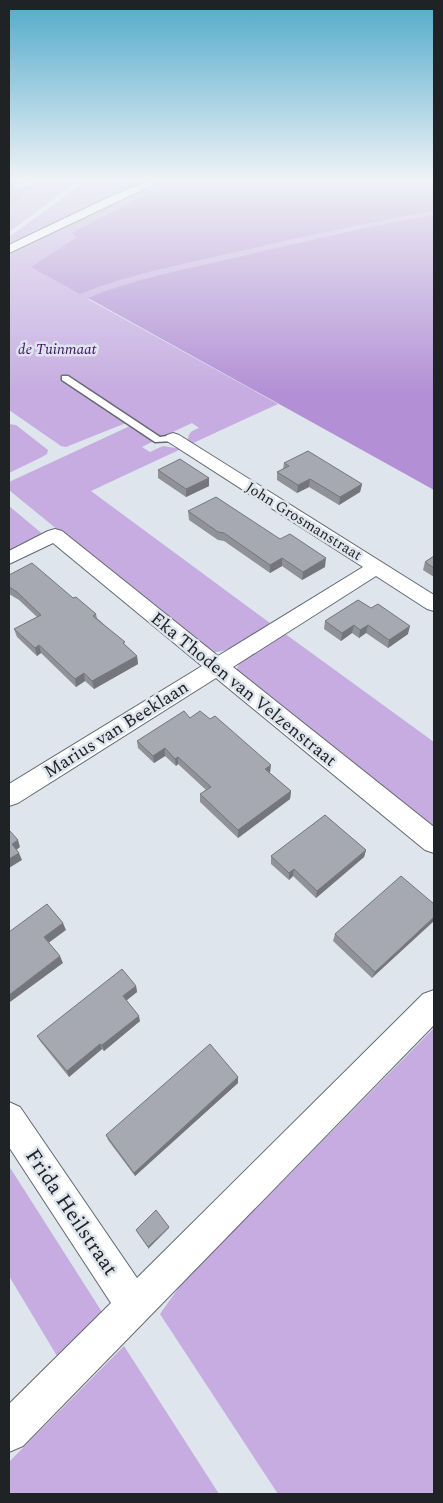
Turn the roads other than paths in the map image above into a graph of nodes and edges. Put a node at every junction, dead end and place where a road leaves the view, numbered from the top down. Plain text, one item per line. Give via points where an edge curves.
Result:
1 (65, 378) dead end
2 (173, 438) joint
3 (9, 558) edge
4 (376, 567) junction
5 (434, 604) edge
6 (252, 644) joint
7 (224, 661) junction
8 (9, 796) edge
9 (434, 842) edge
10 (434, 1004) edge
11 (9, 1118) edge
12 (134, 1306) junction
13 (9, 1432) edge

1 - 2 lane via 158,440
2 - 4 street, John Grosmanstraat
3 - 7 street, Eka Thoden van Velzenstraat via 55,536
4 - 5 street, John Grosmanstraat
4 - 6 street, Marius van Beeklaan
6 - 7 street, Marius van Beeklaan
7 - 8 street, Marius van Beeklaan
7 - 9 street, Eka Thoden van Velzenstraat
10 - 12 street
11 - 12 street, Frida Heilstraat
12 - 13 street

